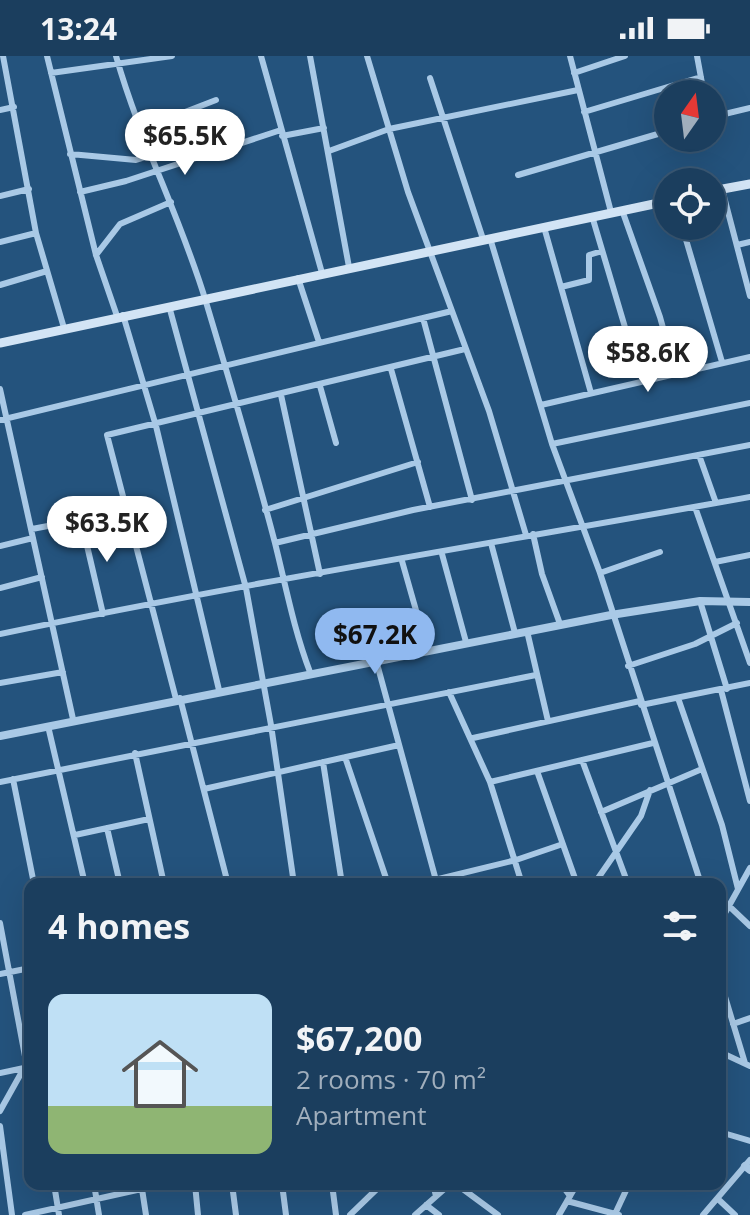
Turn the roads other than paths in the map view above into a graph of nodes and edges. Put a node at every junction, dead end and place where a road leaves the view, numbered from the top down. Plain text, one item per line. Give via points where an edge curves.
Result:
1 (3, 56) edge
2 (47, 56) edge
3 (165, 56) edge
4 (172, 56) edge
5 (261, 56) edge
6 (310, 56) edge
7 (367, 56) edge
8 (570, 56) edge
9 (625, 56) edge
10 (697, 56) edge
11 (117, 60) edge
12 (51, 73) junction
13 (574, 73) junction
14 (701, 77) junction
15 (430, 78) dead end
16 (702, 80) edge
17 (578, 90) junction
18 (216, 100) dead end
19 (14, 107) junction
20 (750, 108) edge
21 (0, 110) edge
22 (584, 112) junction
23 (726, 114) edge
24 (444, 117) junction
25 (324, 128) junction
26 (389, 129) junction
27 (282, 133) junction
28 (142, 136) junction
29 (654, 136) edge
30 (329, 151) junction
31 (70, 154) junction
32 (594, 155) junction
33 (149, 156) junction
34 (157, 171) junction
35 (518, 175) dead end
36 (750, 184) edge
37 (726, 188) edge
38 (29, 189) junction
39 (80, 192) junction
40 (0, 196) edge
41 (171, 202) junction
42 (654, 204) edge
43 (622, 210) junction
44 (611, 212) junction
45 (726, 215) edge
46 (592, 216) junction
47 (544, 227) junction
48 (36, 233) junction
49 (486, 239) junction
50 (686, 240) edge
51 (0, 242) edge
52 (750, 242) edge
53 (737, 245) junction
54 (432, 250) junction
55 (602, 251) junction
56 (96, 255) junction
57 (349, 267) junction
58 (47, 271) junction
59 (322, 273) junction
60 (298, 278) junction
61 (0, 285) edge
62 (561, 287) junction
63 (750, 296) edge
64 (205, 298) junction
65 (168, 305) junction
66 (452, 311) junction
67 (120, 316) junction
68 (423, 318) junction
69 (64, 328) junction
70 (627, 334) dead end
71 (319, 342) junction
72 (0, 343) edge
73 (465, 349) junction
74 (435, 357) junction
75 (750, 357) edge
76 (722, 362) junction
77 (225, 366) junction
78 (391, 369) junction
79 (675, 371) junction
80 (188, 375) junction
81 (142, 386) junction
82 (320, 386) junction
83 (0, 389) edge
84 (591, 393) junction
85 (281, 395) junction
86 (750, 403) edge
87 (541, 405) junction
88 (236, 406) junction
89 (198, 415) junction
90 (4, 420) edge
91 (156, 426) junction
92 (336, 443) dead end
93 (552, 444) junction
94 (750, 445) edge
95 (699, 455) junction
96 (418, 462) junction
97 (565, 480) junction
98 (511, 492) junction
99 (750, 497) edge
100 (305, 498) junction
101 (472, 500) junction
102 (716, 503) junction
103 (430, 507) junction
104 (695, 507) junction
105 (265, 510) junction
106 (127, 511) junction
107 (81, 520) junction
108 (582, 526) junction
109 (32, 529) junction
110 (313, 533) junction
111 (530, 534) junction
112 (33, 538) junction
113 (275, 543) junction
114 (491, 543) junction
115 (0, 546) edge
116 (660, 552) dead end
117 (442, 554) junction
118 (750, 555) edge
119 (402, 561) junction
120 (715, 562) junction
121 (600, 573) junction
122 (320, 574) junction
123 (42, 577) junction
124 (284, 581) junction
125 (0, 588) edge
126 (246, 588) junction
127 (199, 597) junction
128 (729, 600) junction
129 (700, 601) junction
130 (750, 602) edge
131 (154, 605) junction
132 (103, 614) junction
133 (611, 615) junction
134 (737, 623) junction
135 (52, 624) junction
136 (560, 624) junction
137 (527, 631) junction
138 (515, 633) junction
139 (0, 634) edge
140 (710, 636) junction
141 (466, 642) junction
142 (427, 649) junction
143 (376, 659) junction
144 (750, 663) edge
145 (628, 666) junction
146 (63, 672) junction
147 (310, 672) junction
148 (536, 675) junction
149 (263, 682) junction
150 (0, 683) edge
151 (750, 683) edge
152 (219, 690) junction
153 (724, 690) junction
154 (449, 692) junction
155 (678, 698) junction
156 (178, 699) junction
157 (387, 703) junction
158 (640, 703) junction
159 (73, 719) junction
160 (548, 721) junction
161 (271, 725) junction
162 (48, 726) junction
163 (0, 736) edge
164 (473, 738) junction
165 (191, 741) junction
166 (653, 743) junction
167 (399, 745) junction
168 (135, 753) junction
169 (345, 757) junction
170 (582, 760) junction
171 (323, 762) junction
172 (702, 769) junction
173 (59, 770) junction
174 (537, 771) junction
175 (279, 773) junction
176 (13, 779) junction
177 (0, 782) edge
178 (490, 782) junction
179 (666, 783) junction
180 (204, 789) junction
181 (650, 790) junction
182 (750, 801) edge
183 (601, 812) junction
184 (149, 819) junction
185 (107, 828) junction
186 (75, 835) junction
187 (560, 845) junction
188 (616, 852) junction
189 (516, 860) junction
190 (750, 868) edge
191 (33, 878) edge
192 (84, 878) edge
193 (119, 878) edge
194 (163, 878) edge
195 (226, 878) edge
196 (293, 878) edge
197 (341, 878) edge
198 (386, 878) edge
199 (436, 878) edge
200 (451, 878) edge
201 (520, 878) edge
202 (574, 878) edge
203 (598, 878) edge
204 (626, 878) edge
205 (699, 878) edge
206 (738, 889) junction
207 (729, 906) junction
208 (726, 911) edge
209 (0, 923) edge
210 (750, 926) edge
211 (24, 969) edge
212 (10, 972) junction
213 (0, 974) edge
214 (726, 1000) edge
215 (750, 1018) edge
216 (733, 1024) junction
217 (24, 1035) edge
218 (726, 1055) edge
219 (747, 1064) edge
220 (24, 1068) edge
221 (24, 1072) edge
222 (0, 1073) edge
223 (0, 1111) edge
224 (0, 1126) edge
225 (726, 1134) edge
226 (750, 1141) edge
227 (748, 1166) edge
228 (55, 1190) edge
229 (95, 1190) edge
230 (129, 1190) edge
231 (138, 1190) edge
232 (196, 1190) edge
233 (233, 1190) edge
234 (283, 1190) edge
235 (333, 1190) edge
236 (376, 1190) edge
237 (434, 1190) edge
238 (443, 1190) edge
239 (464, 1190) edge
240 (564, 1190) edge
241 (574, 1190) edge
242 (627, 1190) edge
243 (436, 1196) junction
244 (97, 1198) junction
245 (569, 1198) junction
246 (718, 1199) junction
247 (426, 1205) junction
248 (59, 1211) edge
249 (12, 1215) edge
250 (25, 1215) edge
251 (99, 1215) edge
252 (146, 1215) edge
253 (198, 1215) edge
254 (236, 1215) edge
255 (286, 1215) edge
256 (336, 1215) edge
257 (350, 1215) edge
258 (415, 1215) edge
259 (439, 1215) edge
260 (498, 1215) edge
261 (559, 1215) edge
262 (617, 1215) edge
263 (703, 1215) edge
264 (735, 1215) edge

1 - 19 street
2 - 12 street
3 - 4 street
3 - 11 street
5 - 27 street
6 - 25 street
7 - 26 street
8 - 13 street
9 - 13 street
10 - 14 street
11 - 12 street
11 - 28 street
12 - 31 street
13 - 17 street
14 - 16 street
14 - 22 street
15 - 24 street
17 - 22 street
17 - 24 street
18 - 28 street via 154,124
19 - 21 street
19 - 38 street
20 - 23 street
22 - 32 street
24 - 26 street
24 - 49 street
25 - 27 street
25 - 30 street
26 - 30 street
26 - 54 street
27 - 34 street
27 - 59 street
28 - 33 street
29 - 32 street
30 - 57 street
31 - 33 street via 136,160
31 - 39 street
32 - 35 street
32 - 44 street
33 - 34 street
34 - 39 street
34 - 41 street
36 - 37 main road
38 - 40 street
38 - 48 street
39 - 56 street
41 - 56 street via 120,224
41 - 64 street
42 - 43 main road
43 - 44 main road
43 - 79 street
44 - 46 main road
45 - 53 street
46 - 47 main road
46 - 55 street
47 - 49 main road
47 - 62 street
48 - 51 street
48 - 58 street
49 - 54 main road
49 - 87 street
50 - 76 street
52 - 53 street
53 - 63 street
54 - 57 main road
54 - 66 street
55 - 62 street via 589,255 589,280
55 - 70 street
56 - 67 street
57 - 59 main road
58 - 61 street
58 - 69 street
59 - 60 main road
60 - 64 main road
60 - 71 street
62 - 84 street
64 - 65 main road
64 - 77 street
65 - 67 main road
65 - 80 street
66 - 68 street
66 - 73 street
67 - 69 main road
67 - 81 street
68 - 71 street
68 - 74 street
69 - 72 main road
71 - 77 street
73 - 74 street
73 - 98 street
74 - 78 street
74 - 101 street
75 - 76 street
76 - 79 street
77 - 80 street
77 - 88 street
78 - 82 street
78 - 96 street
79 - 84 street
80 - 81 street
80 - 89 street
81 - 90 street
81 - 91 street
82 - 85 street
82 - 92 street
83 - 90 street
84 - 87 street
85 - 88 street
85 - 100 street
86 - 93 street
87 - 93 street
88 - 89 street
88 - 105 street
89 - 91 street
89 - 126 street
90 - 109 street
91 - 106 street via 107,435
91 - 127 street
93 - 97 street
94 - 95 street
95 - 97 street
95 - 102 street
96 - 100 street
96 - 103 street
97 - 98 street
97 - 108 street
98 - 101 street
98 - 111 street
99 - 102 street
100 - 105 street
100 - 110 street
101 - 103 street
102 - 104 street
103 - 110 street
104 - 108 street
104 - 120 street
105 - 113 street
106 - 107 street
106 - 131 street
107 - 109 street
107 - 132 street
108 - 111 street
108 - 121 street
109 - 112 street
110 - 113 street
110 - 122 street
111 - 114 street
111 - 136 street
112 - 115 street
112 - 123 street
113 - 124 street
114 - 117 street
114 - 138 street
116 - 121 street
117 - 119 street
117 - 141 street
118 - 120 street
119 - 122 street
119 - 142 street
120 - 128 street
121 - 133 street
122 - 124 street
123 - 125 street
123 - 135 street
124 - 126 street
124 - 147 street
126 - 127 street
126 - 149 street
127 - 131 street
127 - 152 street
128 - 129 street
128 - 130 street
128 - 134 street
129 - 133 street
129 - 140 street
131 - 132 street
131 - 156 street
132 - 135 street
133 - 136 street
133 - 145 street
134 - 140 street
134 - 144 street
135 - 139 street
135 - 146 street
136 - 137 street
137 - 138 street
137 - 148 street
138 - 141 street
140 - 145 street
140 - 153 street
141 - 142 street
142 - 143 street
143 - 147 street
143 - 157 street
145 - 158 street
146 - 150 street
146 - 159 street
147 - 149 street
148 - 154 street
148 - 160 street
149 - 152 street
149 - 161 street
151 - 153 street
152 - 156 street
153 - 155 street
153 - 182 street
154 - 157 street
154 - 164 street
155 - 158 street
155 - 172 street
156 - 159 street
156 - 165 street
157 - 161 street
157 - 167 street
158 - 160 street
158 - 166 street
159 - 162 street
160 - 164 street
161 - 165 street
161 - 175 street
162 - 163 street
162 - 173 street
164 - 178 street
165 - 168 street
165 - 180 street
166 - 170 street
166 - 179 street
167 - 169 street
167 - 199 street
168 - 173 street
168 - 184 street
169 - 171 street
169 - 198 street
170 - 174 street
170 - 183 street
171 - 175 street
171 - 197 street
172 - 179 street
172 - 206 street
173 - 176 street
173 - 186 street
174 - 178 street
174 - 187 street
175 - 180 street
175 - 196 street
176 - 177 street
176 - 191 street
178 - 189 street
179 - 181 street
179 - 205 street
180 - 195 street
181 - 183 street
181 - 188 street via 641,816
183 - 188 street
184 - 185 street
184 - 194 street
185 - 186 street
185 - 193 street
186 - 192 street
187 - 189 street
187 - 202 street
188 - 203 street
188 - 204 street
189 - 200 street
189 - 201 street
190 - 206 street
206 - 207 street
207 - 208 street
207 - 210 street
209 - 212 street
211 - 212 street
212 - 213 street
212 - 217 street
214 - 216 street
215 - 216 street
216 - 219 street
218 - 219 street
220 - 222 street
221 - 223 street
224 - 249 street
225 - 226 street
227 - 246 street
228 - 248 street
229 - 244 street
230 - 244 street
231 - 252 street
232 - 253 street
233 - 254 street
234 - 255 street
235 - 256 street
236 - 257 street
237 - 243 street
238 - 243 street
239 - 260 street
240 - 245 street
241 - 245 street
242 - 262 street
243 - 247 street
244 - 248 street
244 - 251 street
245 - 261 street
245 - 262 street
246 - 263 street
246 - 264 street
247 - 258 street
247 - 259 street
248 - 250 street

